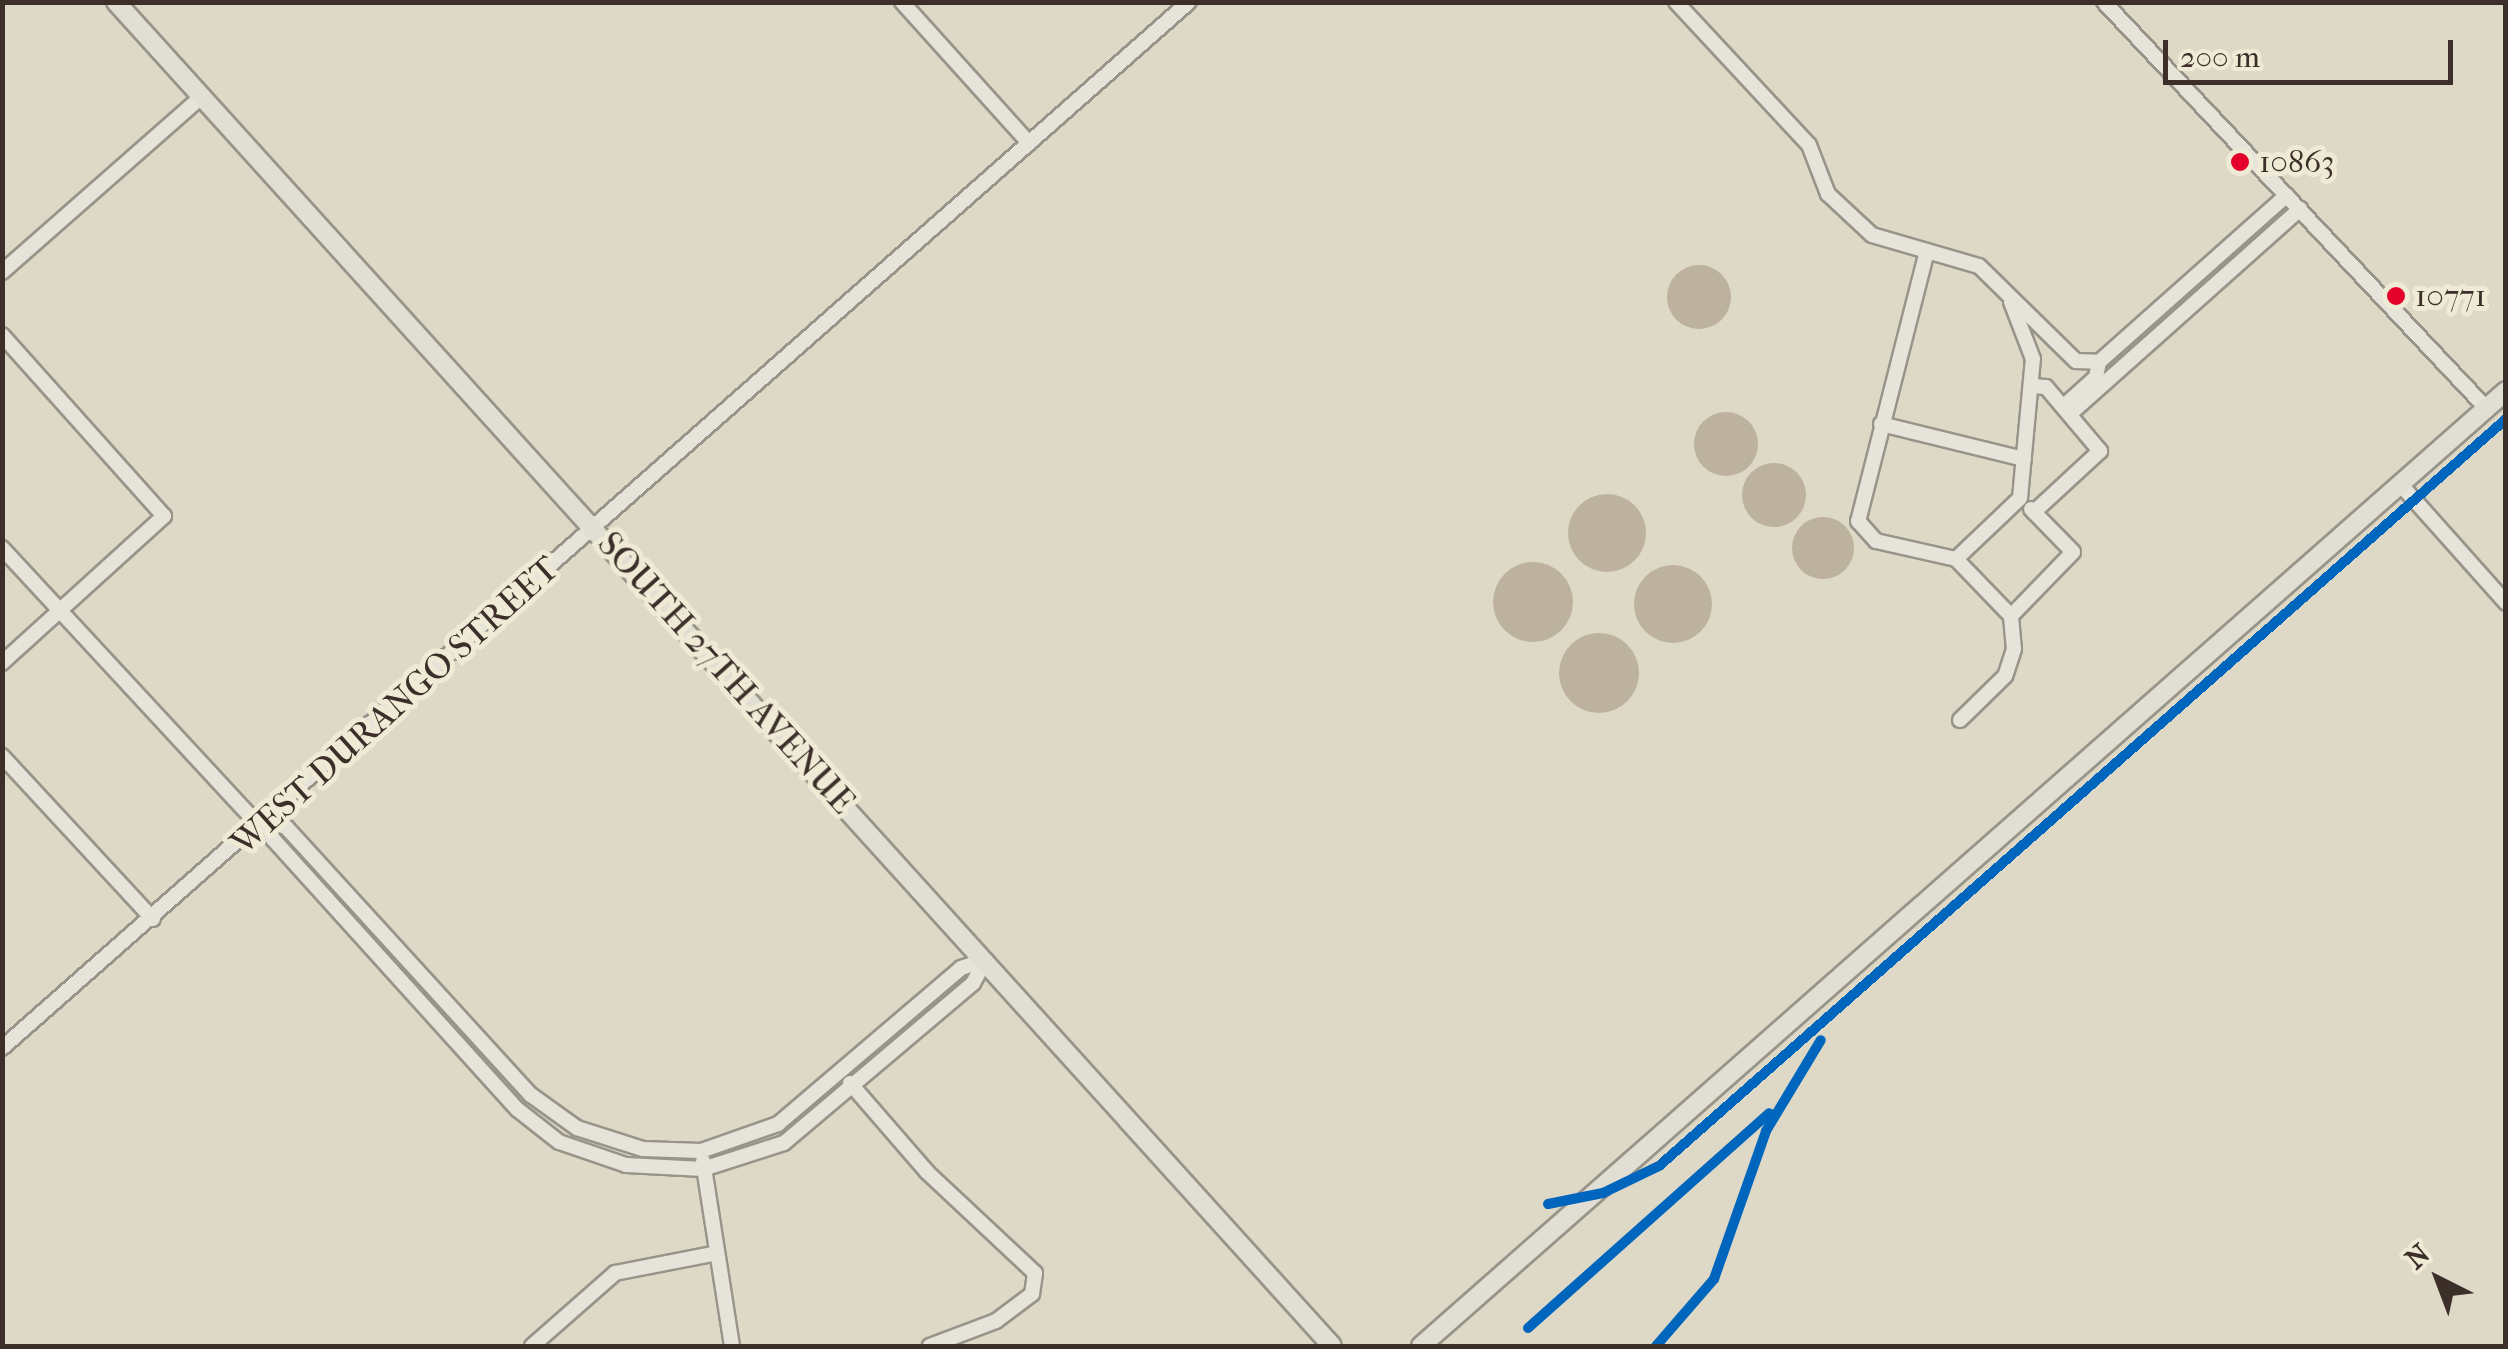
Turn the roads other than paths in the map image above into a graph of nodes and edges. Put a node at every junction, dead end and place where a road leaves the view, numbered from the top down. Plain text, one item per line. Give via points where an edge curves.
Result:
1 (116, 2) edge
2 (902, 2) edge
3 (1189, 2) edge
4 (1676, 2) edge
5 (2104, 2) edge
6 (201, 97) junction
7 (1029, 143) junction
8 (2288, 196) junction
9 (2300, 209) junction
10 (2255, 224) junction
11 (2267, 238) junction
12 (1928, 251) junction
13 (2, 272) edge
14 (2005, 291) junction
15 (2, 335) edge
16 (2099, 362) junction
17 (2031, 386) junction
18 (2506, 391) edge
19 (2486, 408) junction
20 (2068, 409) junction
21 (1881, 424) junction
22 (2024, 459) junction
23 (2401, 485) junction
24 (2020, 498) junction
25 (2034, 512) junction
26 (594, 528) junction
27 (2, 548) edge
28 (1956, 559) junction
29 (2506, 603) edge
30 (60, 612) junction
31 (2010, 616) junction
32 (2, 663) edge
33 (1960, 720) dead end
34 (2, 756) edge
35 (263, 824) junction
36 (153, 919) junction
37 (986, 960) junction
38 (2, 1048) edge
39 (842, 1074) junction
40 (854, 1088) junction
41 (702, 1150) junction
42 (703, 1169) junction
43 (714, 1254) junction
44 (532, 1346) edge
45 (732, 1346) edge
46 (930, 1346) edge
47 (1332, 1346) edge
48 (1420, 1346) edge

1 - 6 main road, SOUTH 27TH AVENUE
2 - 7 street
3 - 7 street, WEST DURANGO STREET
4 - 12 street via 1809,145 1828,194 1872,236
5 - 8 street
6 - 13 street
6 - 26 main road, SOUTH 27TH AVENUE
7 - 26 street, WEST DURANGO STREET
8 - 9 street
8 - 10 street
9 - 11 street
9 - 19 street
10 - 11 street
10 - 16 street
11 - 20 street
12 - 14 street via 1979,266
12 - 21 street
14 - 16 street via 2076,361
14 - 17 street via 2033,359
15 - 30 street via 164,516
16 - 20 street via 2096,377
17 - 20 street via 2046,387
17 - 22 street
18 - 19 main road
19 - 23 main road
20 - 25 street via 2100,451
21 - 22 street
21 - 28 street via 1858,521 1876,541
22 - 24 street
23 - 29 street
23 - 48 main road
24 - 25 street
24 - 28 street
25 - 31 street via 2073,552
26 - 35 street, WEST DURANGO STREET
26 - 37 main road, SOUTH 27TH AVENUE
27 - 30 street
28 - 31 street
30 - 32 street
30 - 35 street
31 - 33 street via 2014,649 2005,676
34 - 36 street
35 - 36 street, WEST DURANGO STREET
35 - 41 street via 286,826 518,1083 558,1117 617,1144
35 - 42 street via 540,1128 626,1165
36 - 38 street, WEST DURANGO STREET
37 - 39 street via 961,968
37 - 40 street via 973,983
37 - 47 main road, SOUTH 27TH AVENUE
39 - 40 street
39 - 41 street via 778,1124
40 - 42 street via 767,1152
40 - 46 street via 927,1172 1035,1273 1032,1294 996,1321
41 - 42 street
42 - 43 street
43 - 44 street via 615,1273
43 - 45 street

